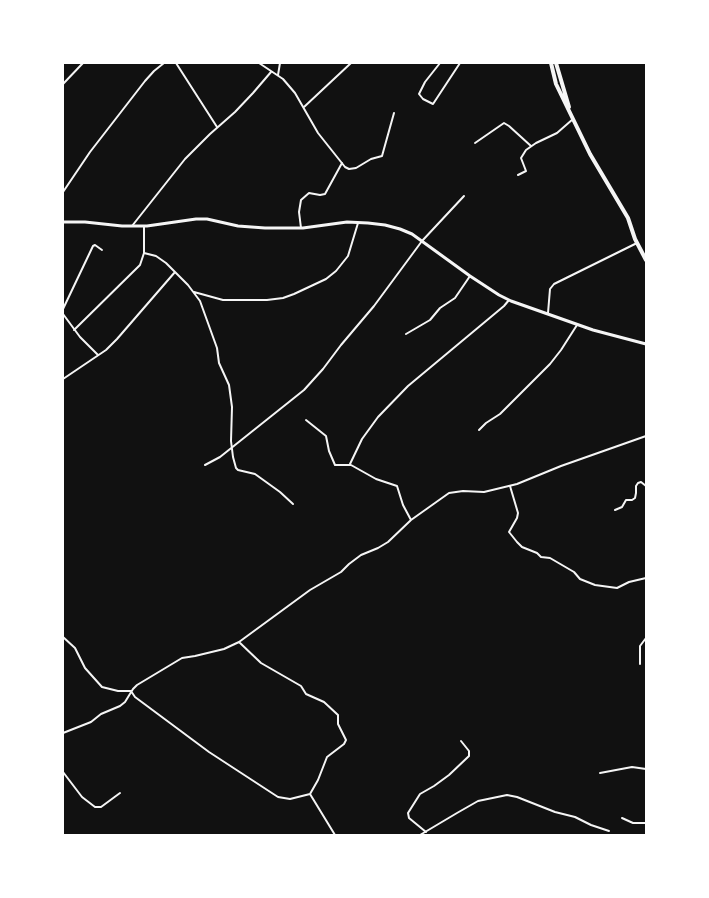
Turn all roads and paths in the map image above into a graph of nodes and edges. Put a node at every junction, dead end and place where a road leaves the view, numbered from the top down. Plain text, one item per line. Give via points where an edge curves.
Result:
1 (83, 63) edge
2 (164, 63) edge
3 (176, 63) edge
4 (259, 63) edge
5 (280, 63) edge
6 (351, 63) edge
7 (440, 63) edge
8 (460, 63) edge
9 (551, 63) edge
10 (556, 63) edge
11 (271, 71) junction
12 (278, 75) junction
13 (63, 84) edge
14 (304, 107) junction
15 (394, 113) dead end
16 (573, 119) junction
17 (217, 127) junction
18 (475, 143) dead end
19 (531, 146) junction
20 (342, 163) junction
21 (518, 175) dead end
22 (63, 192) edge
23 (464, 196) dead end
24 (63, 222) edge
25 (358, 223) junction
26 (132, 226) junction
27 (144, 226) junction
28 (302, 228) junction
29 (422, 241) junction
30 (638, 243) junction
31 (102, 250) dead end
32 (144, 253) junction
33 (646, 260) edge
34 (176, 272) junction
35 (470, 276) junction
36 (193, 291) junction
37 (509, 300) junction
38 (63, 309) edge
39 (63, 314) edge
40 (548, 314) junction
41 (577, 325) junction
42 (74, 330) junction
43 (406, 334) dead end
44 (646, 345) edge
45 (98, 355) junction
46 (63, 379) edge
47 (306, 420) dead end
48 (479, 430) dead end
49 (646, 436) edge
50 (231, 448) junction
51 (350, 464) junction
52 (205, 465) dead end
53 (510, 486) junction
54 (646, 486) edge
55 (293, 504) dead end
56 (615, 510) dead end
57 (411, 520) junction
58 (646, 578) edge
59 (63, 637) edge
60 (646, 638) edge
61 (239, 642) junction
62 (640, 664) dead end
63 (131, 691) junction
64 (63, 733) edge
65 (461, 741) dead end
66 (646, 769) edge
67 (63, 772) edge
68 (600, 773) dead end
69 (120, 793) dead end
70 (310, 794) junction
71 (622, 818) dead end
72 (646, 823) edge
73 (609, 831) dead end
74 (426, 832) junction
75 (335, 835) edge
76 (420, 835) edge

1 - 13 street
2 - 22 street via 145,81
3 - 17 street
4 - 11 street
5 - 12 street
6 - 14 street
7 - 8 street via 419,94 433,104
9 - 16 main road via 556,84
10 - 16 main road
11 - 12 street
11 - 17 street
12 - 14 street
14 - 20 street via 318,133
15 - 20 street via 382,156 352,170
16 - 19 street via 557,133
16 - 30 main road
17 - 26 street via 177,167
18 - 19 street via 504,123
19 - 21 street via 521,156 526,171
20 - 28 street via 324,194 309,193 302,200
23 - 29 street
24 - 26 street
25 - 28 street
25 - 29 street via 400,229
25 - 36 street via 348,255 336,271 294,294 267,300 223,300
26 - 27 street
27 - 28 street via 207,219 238,226
27 - 32 street
29 - 35 street
29 - 50 street via 324,369 304,390
30 - 33 main road
30 - 40 street via 554,284
31 - 38 street via 93,246
32 - 34 street via 156,256
32 - 42 street via 137,269
34 - 36 street
34 - 45 street
35 - 37 street
35 - 43 street via 455,298
36 - 50 street via 206,316 229,385
37 - 40 street
37 - 51 street via 408,386 378,417
39 - 42 street
40 - 41 street
41 - 44 street
41 - 48 street via 550,364
42 - 45 street
45 - 46 street
47 - 51 street via 325,435 335,465
49 - 53 street
50 - 52 street
50 - 55 street via 238,470 255,474
51 - 57 street via 396,485
53 - 57 street via 449,493
53 - 58 street via 518,515 509,532 522,547 550,558 595,585 617,588
54 - 56 street via 638,483 634,499 626,500
57 - 61 street via 388,542 361,555
59 - 63 street via 99,685
60 - 62 street via 640,646
61 - 63 street via 182,658
61 - 70 street via 261,663 301,686 306,694 324,702 338,715 346,740 327,757
63 - 64 street via 120,706
63 - 70 street via 135,698 209,752 278,797 290,800
65 - 74 street via 469,756 420,794 408,813
66 - 68 street via 632,767
67 - 69 street via 95,807
70 - 75 street
71 - 72 street
73 - 74 street via 507,795 478,801
74 - 76 street

